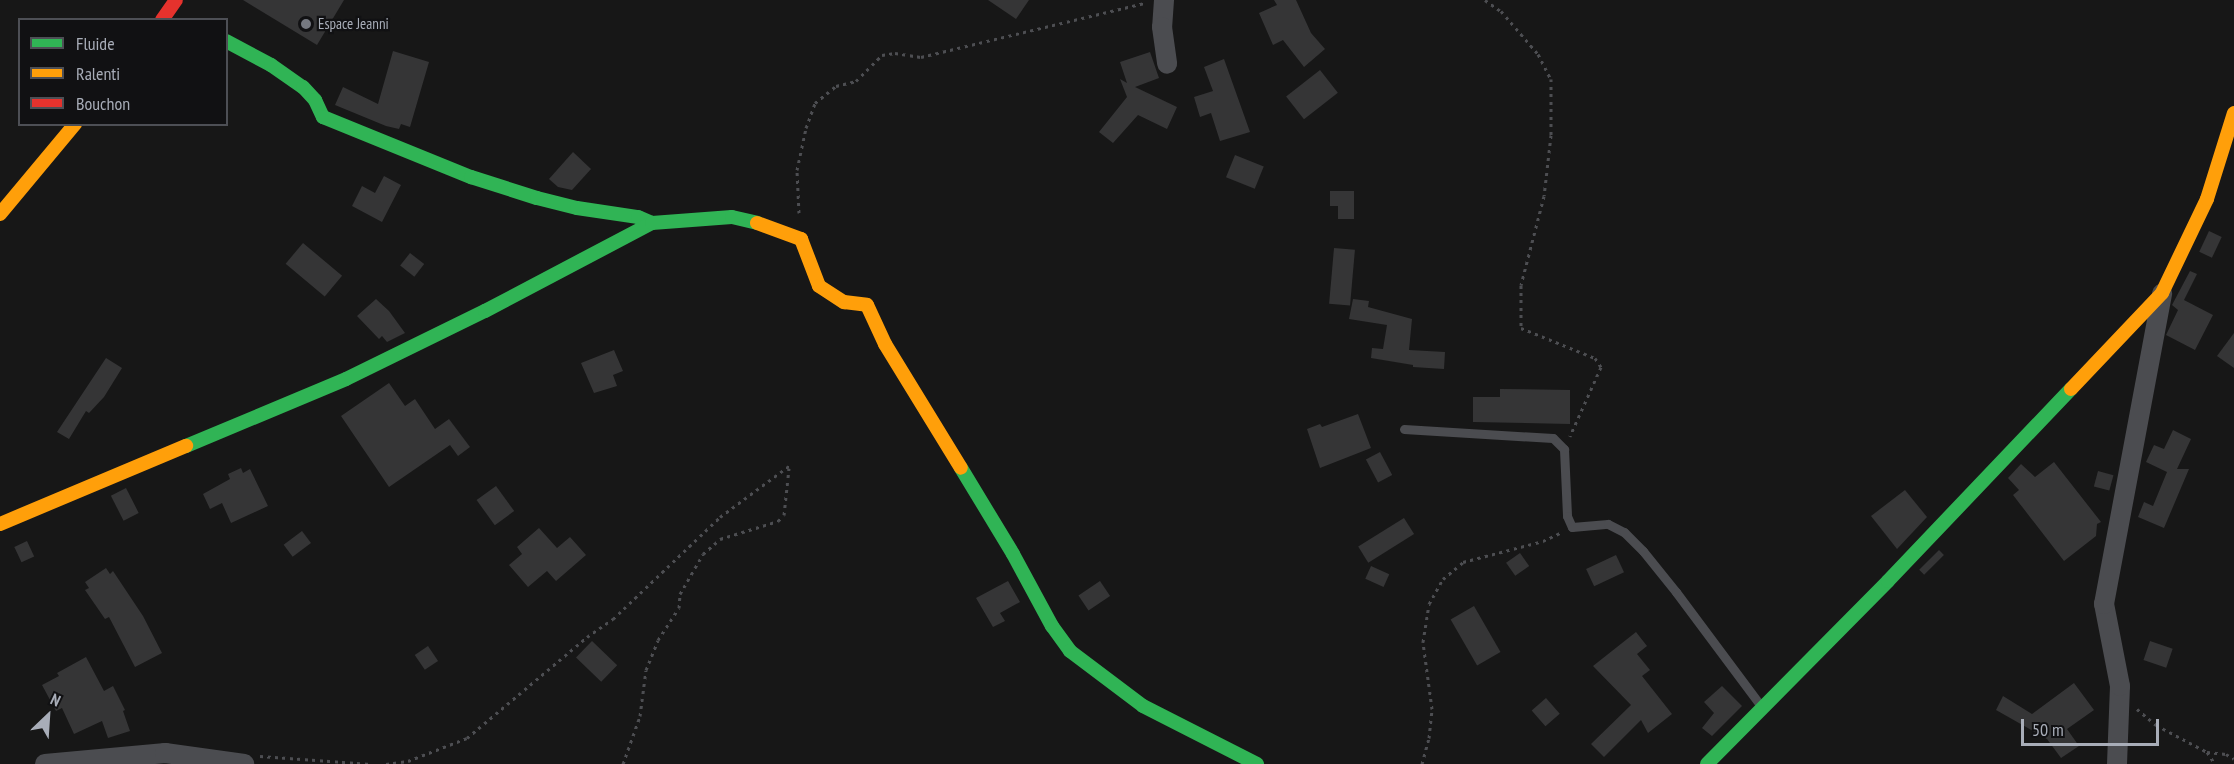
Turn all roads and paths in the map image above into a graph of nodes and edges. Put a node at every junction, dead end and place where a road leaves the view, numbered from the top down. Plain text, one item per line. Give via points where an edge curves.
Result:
1 (1485, 0) edge
2 (1155, 1) edge
3 (228, 42) edge
4 (1167, 64) dead end
5 (2234, 113) edge
6 (73, 126) edge
7 (0, 214) edge
8 (652, 223) junction
9 (801, 238) junction
10 (2162, 293) junction
11 (1404, 429) dead end
12 (1564, 449) junction
13 (0, 524) edge
14 (1572, 527) junction
15 (2120, 686) junction
16 (1762, 708) junction
17 (2207, 752) junction
18 (2234, 759) edge
19 (45, 764) edge
20 (243, 764) edge
21 (371, 764) edge
22 (386, 764) edge
23 (623, 764) edge
24 (1257, 764) edge
25 (1422, 764) edge
26 (1707, 764) edge
27 (2117, 764) edge
28 (2215, 764) edge

1 - 12 path via 1501,11 1538,54 1551,80 1551,135 1544,196 1521,285 1521,328 1595,358 1601,367
2 - 4 street
2 - 9 path via 921,57 882,55 856,81 836,86 815,103 797,170
3 - 8 street via 271,64 303,87 323,117 488,183 577,208 638,217
5 - 10 street via 2207,199
6 - 7 street
8 - 9 street via 732,217
8 - 13 street via 346,379
9 - 24 street via 819,286 844,302 867,305 885,344 1070,651 1143,706
10 - 15 street via 2104,604
10 - 16 street
11 - 12 lane via 1553,438
12 - 14 lane via 1567,516
14 - 16 lane via 1608,524 1624,532 1643,550
14 - 25 path via 1543,541 1463,562 1443,579 1429,604 1423,642 1432,709
15 - 17 path via 2138,711 2156,725
15 - 27 street
16 - 26 street
17 - 18 path
17 - 28 path
19 - 20 street via 165,753
20 - 21 path via 261,756
22 - 23 path via 408,761 468,738 613,619 720,517 789,466 784,514 778,521 720,539 702,554 646,670 640,716

